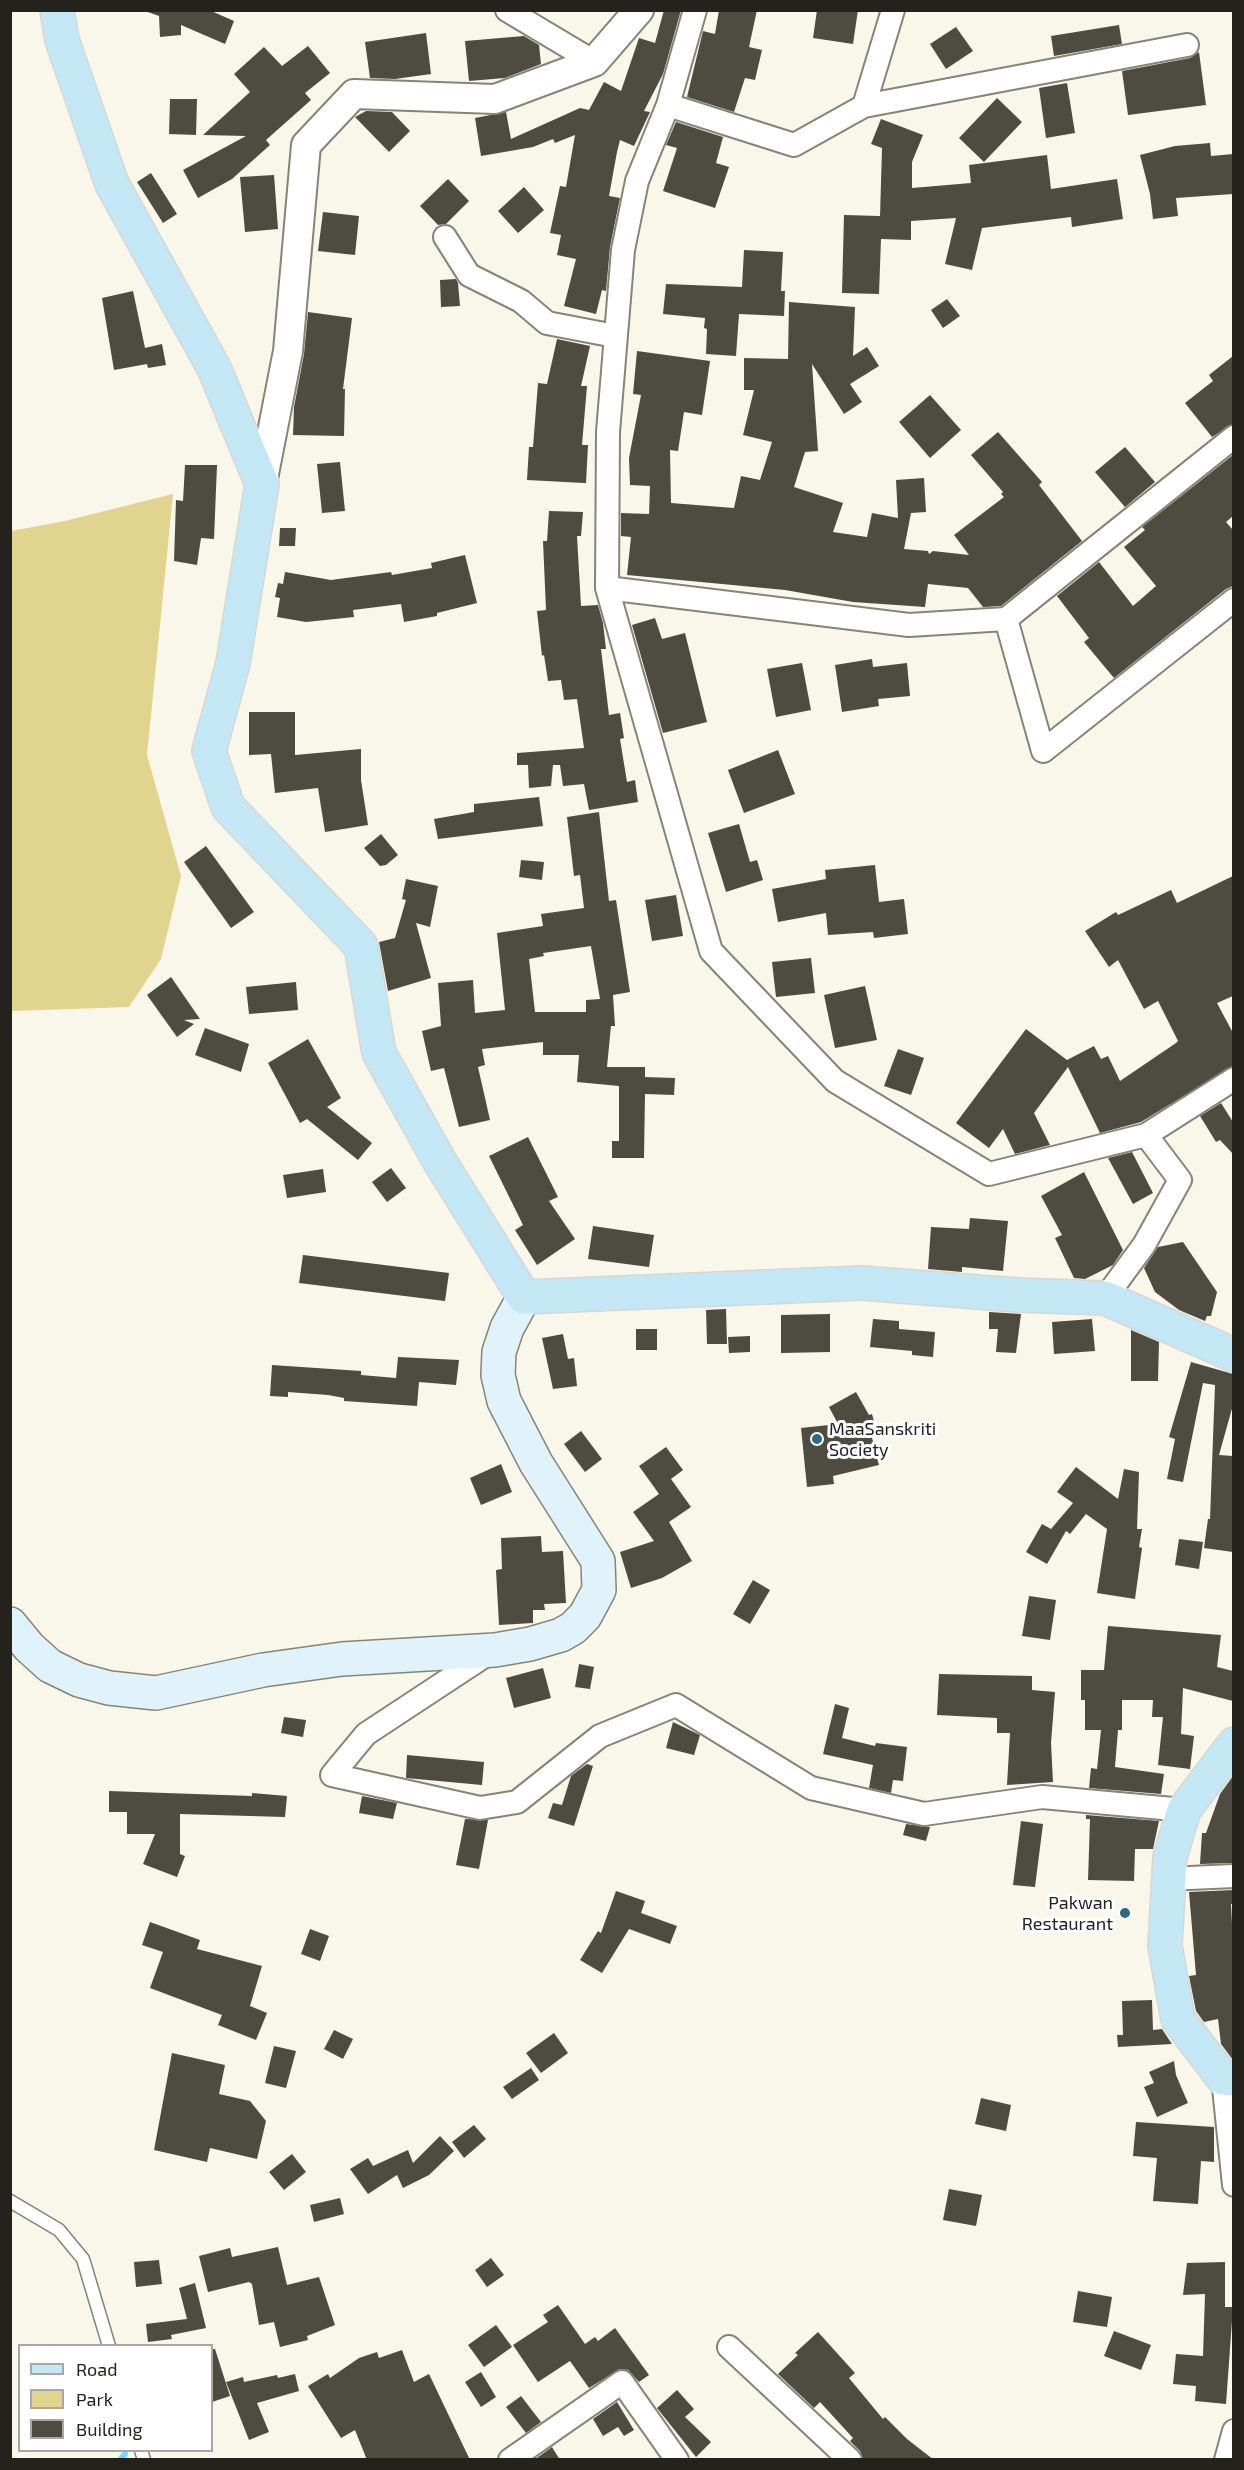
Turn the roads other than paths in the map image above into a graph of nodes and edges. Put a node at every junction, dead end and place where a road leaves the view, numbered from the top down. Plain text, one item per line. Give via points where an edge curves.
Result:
1 (57, 10) edge
2 (507, 10) edge
3 (639, 10) edge
4 (695, 10) edge
5 (893, 10) edge
6 (1187, 45) dead end
7 (594, 62) junction
8 (668, 105) junction
9 (864, 106) junction
10 (445, 237) dead end
11 (615, 336) junction
12 (1233, 437) edge
13 (262, 484) junction
14 (607, 588) junction
15 (1233, 600) edge
16 (1006, 619) junction
17 (1233, 1078) edge
18 (1146, 1135) junction
19 (524, 1297) junction
20 (1105, 1298) junction
21 (1233, 1355) edge
22 (10, 1624) edge
23 (495, 1650) junction
24 (1233, 1744) edge
25 (1184, 1810) junction
26 (1233, 1876) edge
27 (1167, 1879) junction
28 (1228, 2079) edge
29 (1233, 2185) edge
30 (10, 2201) edge
31 (108, 2344) edge
32 (729, 2347) dead end
33 (1233, 2431) edge
34 (510, 2460) edge
35 (677, 2460) edge
36 (850, 2460) edge
37 (1226, 2460) edge

1 - 13 main road via 63,40 112,184 214,368
2 - 7 street
3 - 7 street
4 - 8 street
5 - 9 street
6 - 9 street
7 - 13 street via 495,99 354,94 306,145 288,351
8 - 9 street via 794,145
8 - 11 street via 637,181 623,250
10 - 11 street via 469,275 521,301 547,323
11 - 14 street via 608,432
12 - 16 street
13 - 19 main road via 233,663 209,751 228,807 361,946 380,1053 440,1162
14 - 16 street via 909,625
14 - 18 street via 711,951 835,1081 989,1174
15 - 16 street via 1043,751
17 - 18 street
18 - 20 street via 1180,1180 1144,1245
19 - 20 main road via 862,1283
19 - 23 main road via 499,1352 502,1392 536,1464 598,1561 599,1590 589,1610 561,1635
20 - 21 main road
22 - 23 main road via 50,1666 79,1680 156,1693 263,1670 342,1659
23 - 25 street via 366,1734 332,1775 480,1808 516,1802 600,1736 676,1705 811,1788 924,1814 1042,1797
24 - 25 main road
25 - 27 main road
26 - 27 street
27 - 28 main road via 1165,1946 1178,2019
28 - 29 street
30 - 31 lane via 59,2230 83,2259
32 - 36 street
33 - 37 street
34 - 35 street via 622,2382

